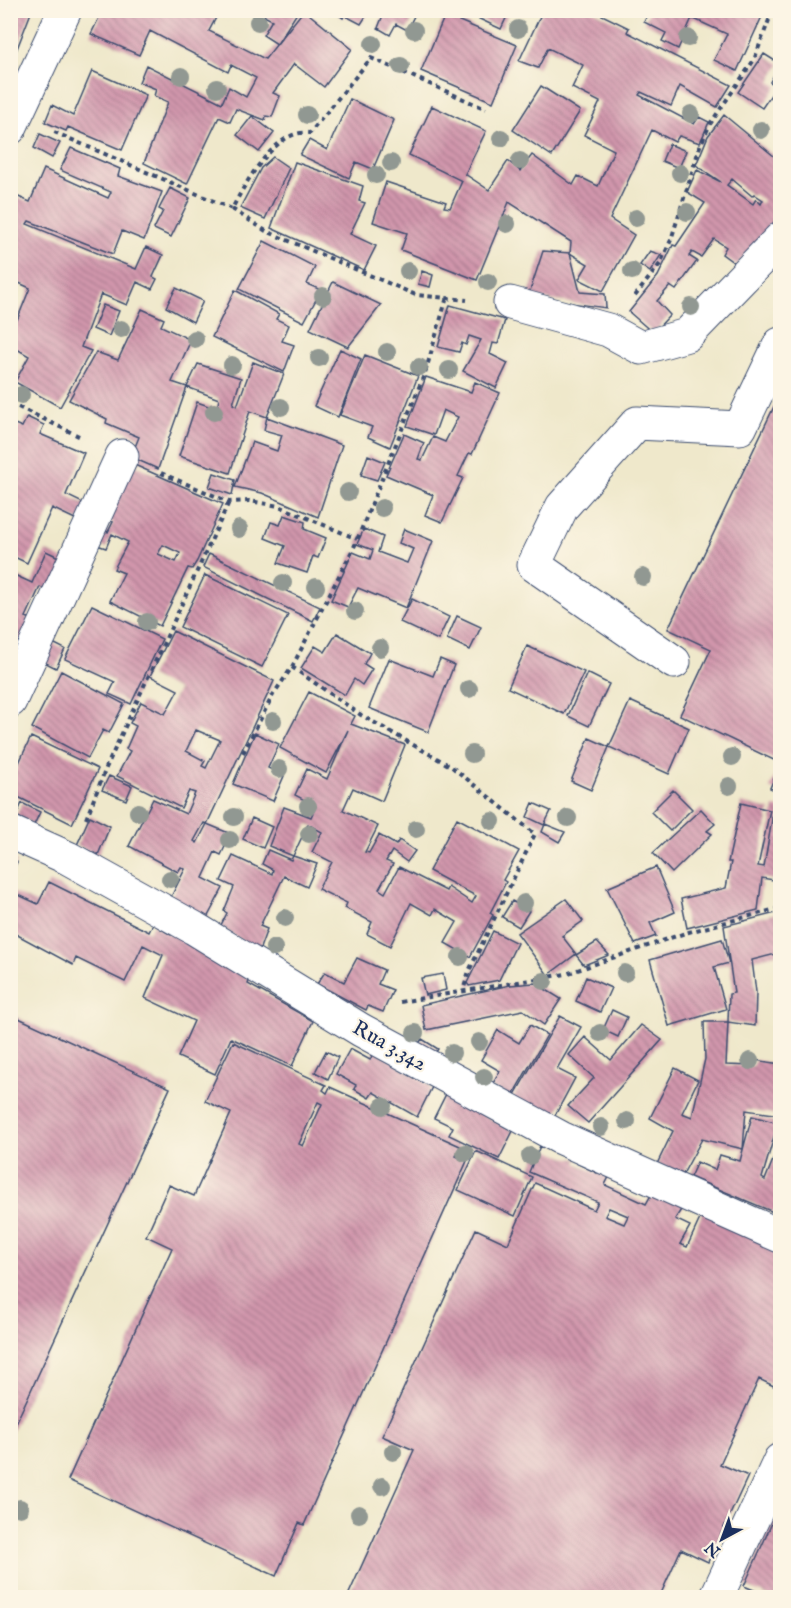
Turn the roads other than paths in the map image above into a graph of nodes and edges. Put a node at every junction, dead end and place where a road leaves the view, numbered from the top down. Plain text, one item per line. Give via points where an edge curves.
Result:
1 (65, 10) edge
2 (13, 121) edge
3 (780, 239) edge
4 (510, 303) road end
5 (780, 344) edge
6 (122, 456) road end
7 (674, 662) dead end
8 (10, 701) edge
9 (10, 832) edge
10 (780, 1236) edge
11 (780, 1460) edge
12 (716, 1598) edge

1 - 2 street
3 - 4 street via 687,335 641,348 608,330
5 - 7 street via 740,428 637,423 562,507 534,565
6 - 8 street
9 - 10 street, Rua 3.342 via 68,858 194,928 361,1030 561,1138
11 - 12 street

